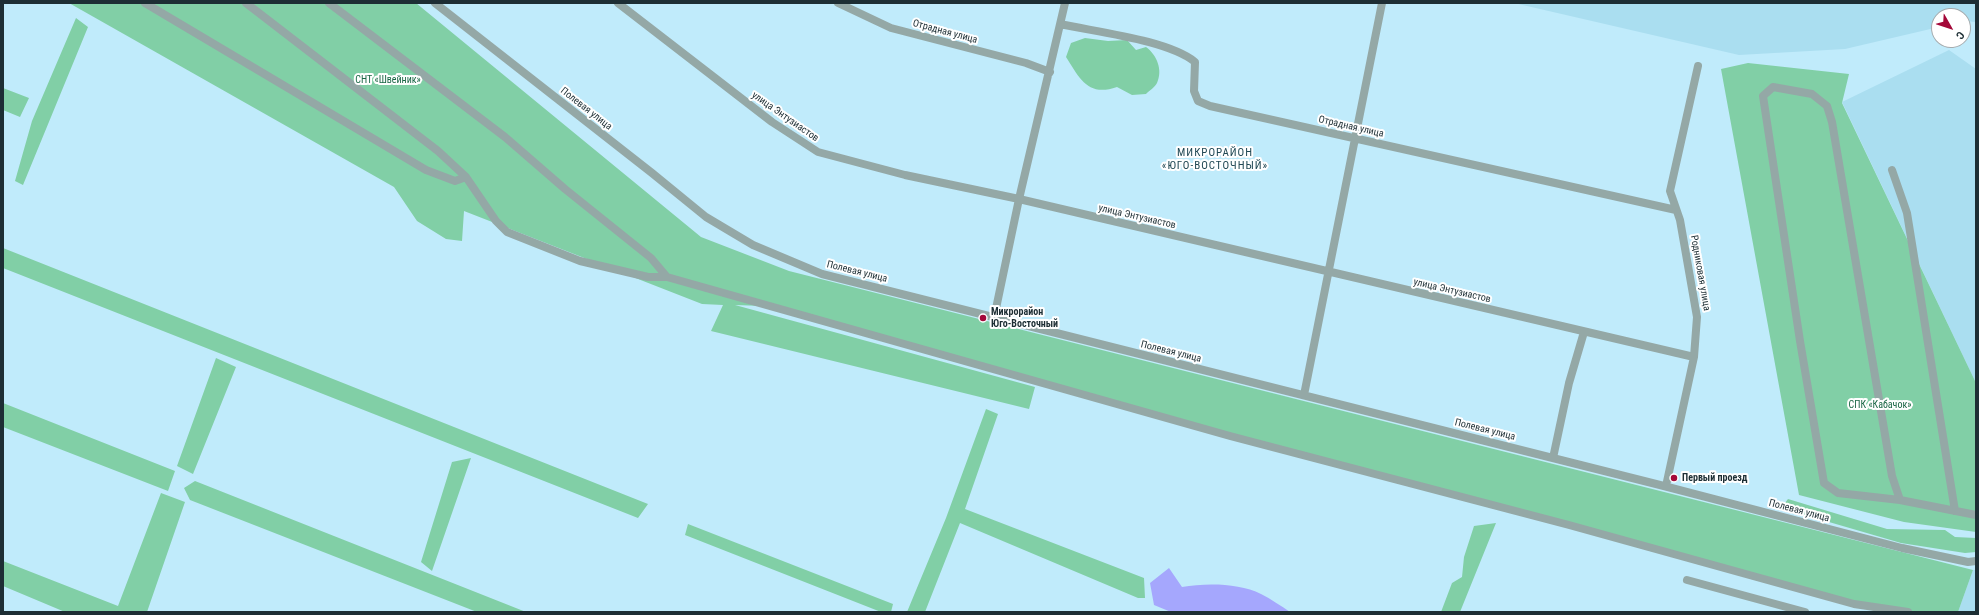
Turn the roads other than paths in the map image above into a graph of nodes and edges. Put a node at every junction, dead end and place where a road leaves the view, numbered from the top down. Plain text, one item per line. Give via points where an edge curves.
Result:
1 (145, 3) edge
2 (246, 3) edge
3 (329, 3) edge
4 (434, 3) edge
5 (618, 3) edge
6 (838, 3) edge
7 (1065, 3) edge
8 (1382, 3) edge
9 (1060, 24) junction
10 (1698, 66) dead end
11 (1050, 72) junction
12 (1355, 139) junction
13 (1892, 170) dead end
14 (466, 177) junction
15 (1019, 199) junction
16 (1676, 210) junction
17 (1327, 271) junction
18 (667, 277) junction
19 (994, 318) junction
20 (1584, 332) junction
21 (1694, 357) junction
22 (1304, 395) junction
23 (1553, 458) junction
24 (1666, 486) junction
25 (1900, 500) junction
26 (1954, 511) junction
27 (1976, 515) edge
28 (1976, 561) edge
29 (1687, 580) dead end
30 (1805, 612) edge
31 (1908, 612) edge

1 - 14 street via 426,170 455,181
2 - 14 street via 438,151
3 - 18 street via 505,137 651,258
4 - 19 street, Полевая улица via 706,217 753,245 822,274
5 - 15 street, улица Энтузиастов via 772,122 818,152 905,175
6 - 11 street, Отрадная улица via 891,28 1026,63
7 - 9 street
8 - 12 street
9 - 11 street
9 - 12 street, Отрадная улица via 1164,46 1190,58 1195,62 1194,91 1198,100 1210,106
10 - 16 street, Родниковая улица via 1670,191
11 - 15 street
12 - 16 street, Отрадная улица
12 - 17 street
13 - 26 street via 1907,213
14 - 18 street via 506,232 580,261 648,277
15 - 17 street, улица Энтузиастов
15 - 19 street
16 - 21 street, Родниковая улица via 1697,316
17 - 20 street, улица Энтузиастов
17 - 22 street
18 - 31 street via 1238,438 1569,525 1854,604
19 - 22 street, Полевая улица
20 - 21 street, улица Энтузиастов
20 - 23 street via 1569,383
21 - 24 street, Родниковая улица
22 - 23 street, Полевая улица
23 - 24 street, Полевая улица
24 - 28 street, Полевая улица via 1902,548 1968,562
25 - 25 street via 1838,493 1824,483 1763,96 1773,87 1812,94 1828,106 1892,476
25 - 26 street
26 - 27 street
29 - 30 street

